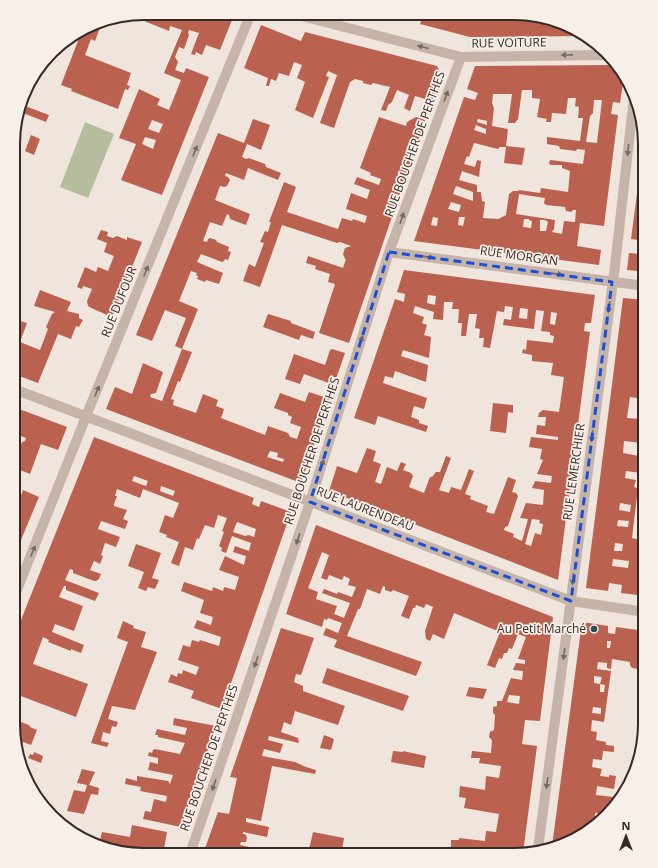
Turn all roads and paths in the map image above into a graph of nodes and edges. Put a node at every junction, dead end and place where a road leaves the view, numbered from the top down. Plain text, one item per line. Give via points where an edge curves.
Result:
1 (248, 20) edge
2 (317, 20) edge
3 (599, 54) edge
4 (461, 57) junction
5 (633, 109) edge
6 (389, 252) junction
7 (612, 282) junction
8 (638, 285) edge
9 (20, 391) edge
10 (86, 417) junction
11 (310, 502) junction
12 (20, 582) edge
13 (571, 601) junction
14 (638, 611) edge
15 (539, 846) edge
16 (192, 848) edge

10 -> 1 street, RUE DUFOUR
4 -> 2 street, RUE VOITURE
3 -> 4 street, RUE VOITURE
6 -> 4 street, RUE BOUCHER DE PERTHES
5 -> 7 street, RUE LEMERCHIER
6 -> 7 street, RUE MORGAN
11 -> 6 street, RUE BOUCHER DE PERTHES
7 - 8 street, RUE MORGAN
7 -> 13 street, RUE LEMERCHIER
9 - 10 street, RUE LAURENDEAU
10 - 11 street, RUE LAURENDEAU
12 -> 10 street, RUE DUFOUR
11 - 13 street, RUE LAURENDEAU
11 -> 16 street, RUE BOUCHER DE PERTHES
13 - 14 street, RUE LAURENDEAU
13 -> 15 street, RUE LEMERCHIER

